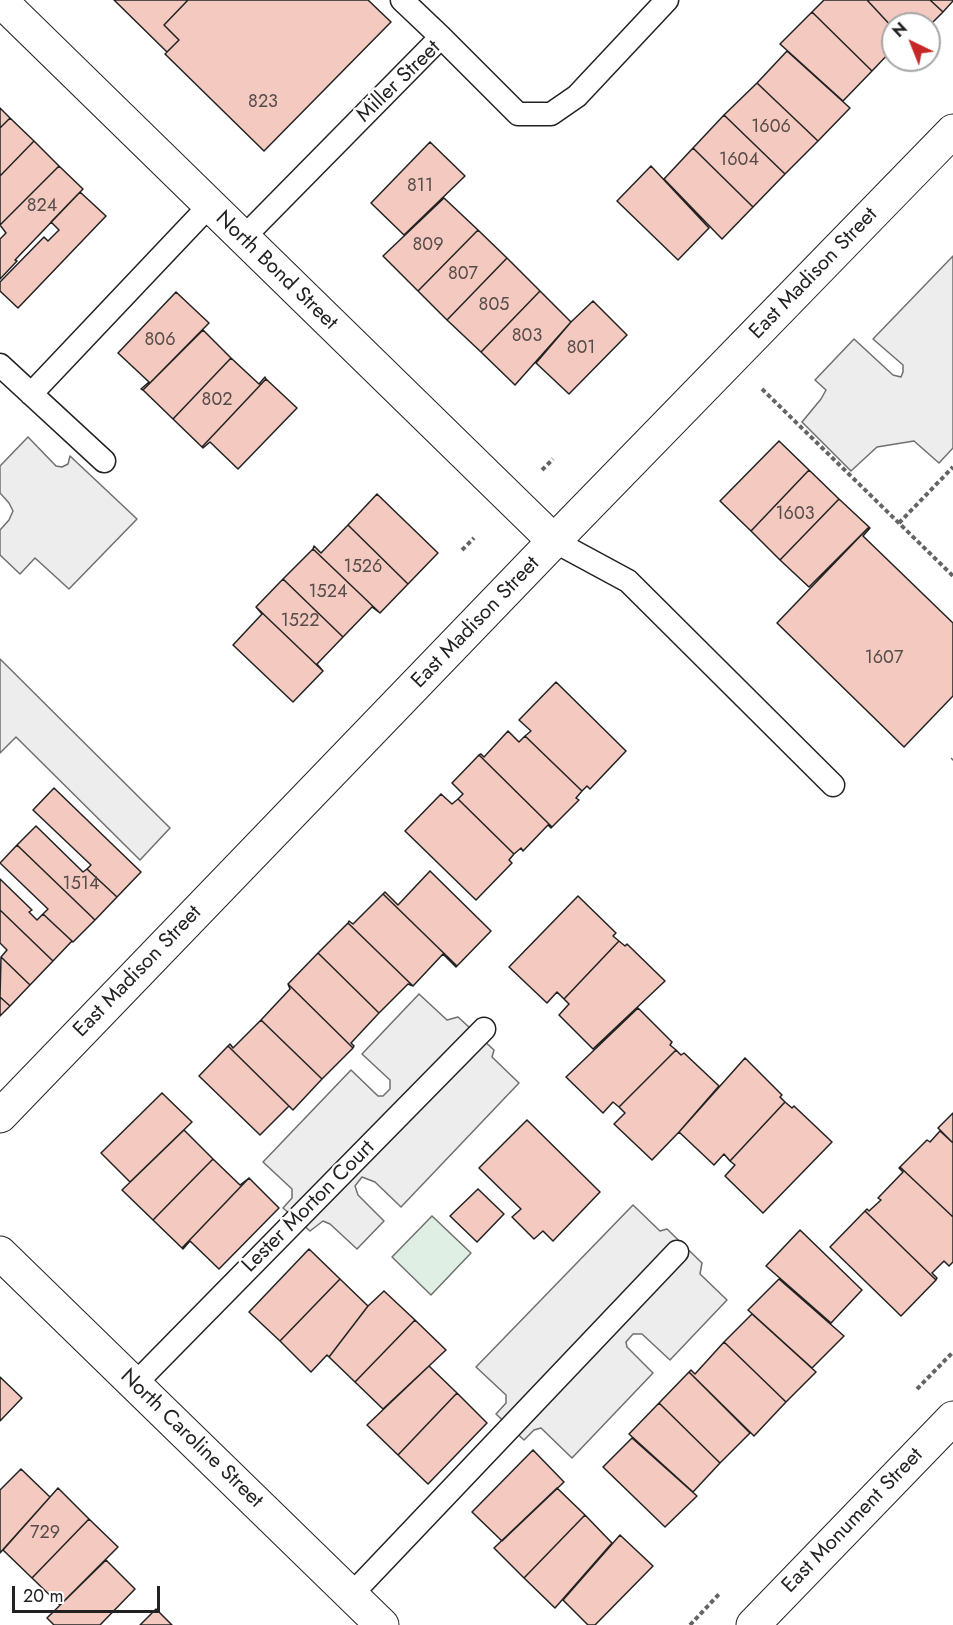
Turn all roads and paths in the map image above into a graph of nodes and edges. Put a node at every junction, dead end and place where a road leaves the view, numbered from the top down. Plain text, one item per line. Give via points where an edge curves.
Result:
1 (0, 0) edge
2 (402, 0) edge
3 (667, 0) edge
4 (441, 37) junction
5 (953, 131) edge
6 (209, 206) junction
7 (243, 238) junction
8 (731, 359) junction
9 (0, 365) edge
10 (31, 394) junction
11 (553, 459) dead end
12 (104, 461) dead end
13 (953, 467) edge
14 (542, 470) dead end
15 (899, 523) junction
16 (474, 538) dead end
17 (554, 541) junction
18 (462, 550) dead end
19 (953, 576) edge
20 (832, 785) dead end
21 (484, 1029) dead end
22 (0, 1116) edge
23 (677, 1252) dead end
24 (0, 1253) edge
25 (135, 1384) junction
26 (953, 1418) edge
27 (351, 1595) junction
28 (382, 1625) edge
29 (753, 1625) edge

1 - 6 main road, North Bond Street
2 - 4 lane
3 - 4 lane, Miller Street via 577,96 551,114 518,114
4 - 7 lane, Miller Street
5 - 8 main road, East Madison Street
6 - 7 main road, North Bond Street
6 - 10 lane
7 - 17 main road, North Bond Street
8 - 15 path
8 - 17 main road, East Madison Street
9 - 10 lane
10 - 12 lane
11 - 14 path
13 - 15 path
15 - 19 path
16 - 18 path
17 - 20 lane via 628,581
17 - 22 main road, East Madison Street
21 - 25 lane, Lester Morton Court
23 - 27 lane
24 - 25 main road, North Caroline Street
25 - 27 main road, North Caroline Street
26 - 29 main road, East Monument Street
27 - 28 main road, North Caroline Street

